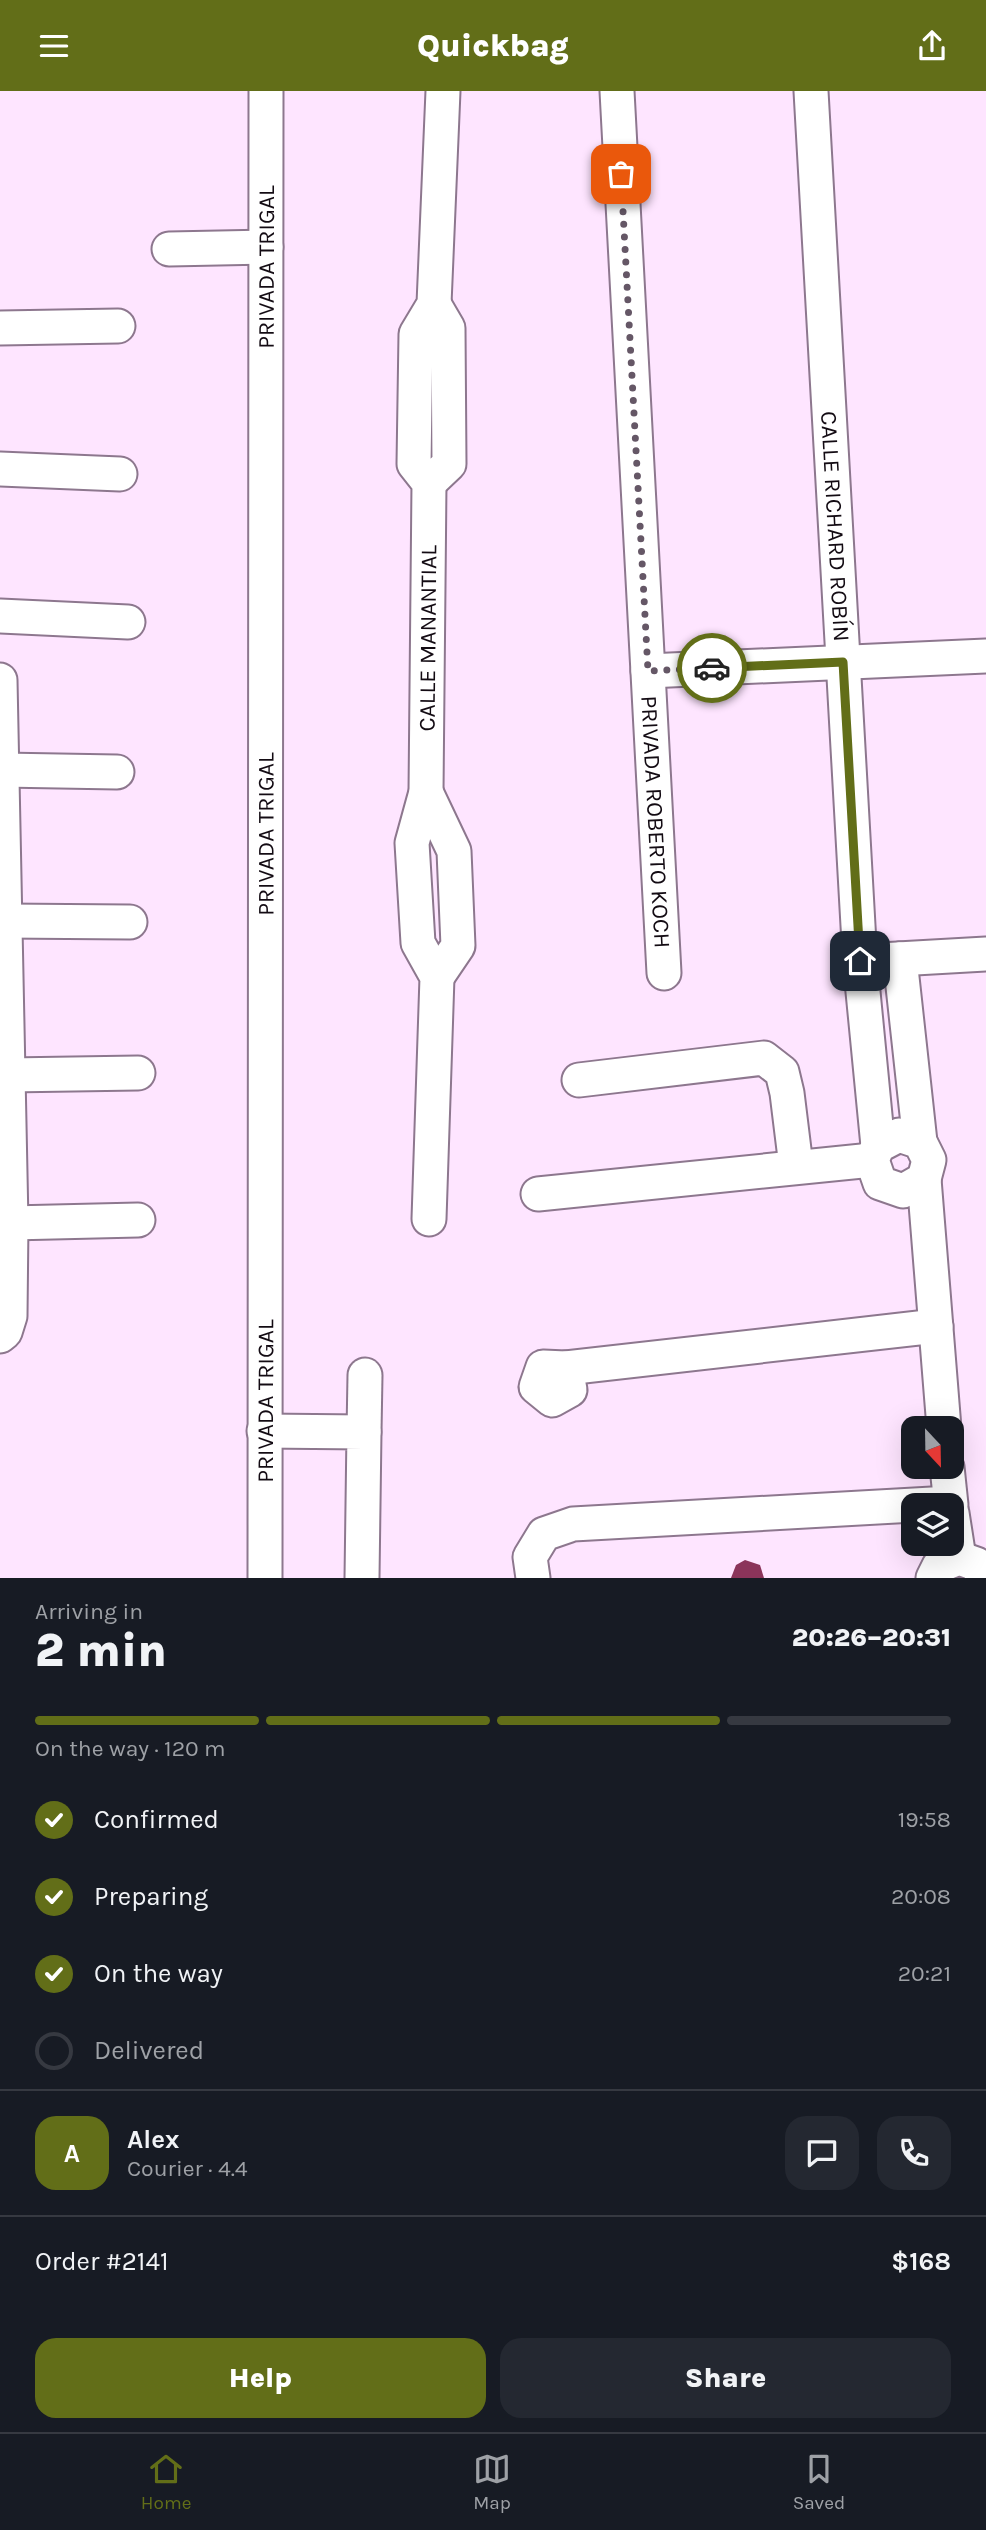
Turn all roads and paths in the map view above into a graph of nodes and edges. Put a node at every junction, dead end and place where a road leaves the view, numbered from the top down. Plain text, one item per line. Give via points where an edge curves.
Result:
1 (266, 91) edge
2 (443, 91) edge
3 (617, 91) edge
4 (811, 91) edge
5 (266, 247) junction
6 (169, 249) dead end
7 (118, 326) dead end
8 (0, 328) edge
9 (0, 469) edge
10 (120, 474) dead end
11 (0, 616) edge
12 (128, 622) dead end
13 (986, 656) edge
14 (843, 662) junction
15 (648, 671) junction
16 (0, 680) edge
17 (0, 692) edge
18 (2, 770) junction
19 (117, 772) dead end
20 (5, 921) junction
21 (130, 922) dead end
22 (986, 954) edge
23 (900, 959) junction
24 (860, 961) junction
25 (664, 973) dead end
26 (138, 1073) dead end
27 (579, 1080) dead end
28 (6, 1092) edge
29 (920, 1142) junction
30 (875, 1153) junction
31 (796, 1166) junction
32 (924, 1179) junction
33 (538, 1194) dead end
34 (429, 1219) dead end
35 (138, 1220) dead end
36 (11, 1223) junction
37 (936, 1326) junction
38 (3, 1334) edge
39 (566, 1368) dead end
40 (365, 1375) dead end
41 (943, 1416) edge
42 (264, 1431) junction
43 (364, 1433) junction
44 (901, 1509) edge
45 (265, 1578) edge
46 (362, 1578) edge
47 (533, 1578) edge

1 - 5 street, PRIVADA TRIGAL
2 - 34 street, CALLE MANANTIAL via 434,304 448,328 449,464 429,483 426,792 412,843 418,943 436,977
3 - 15 street, PRIVADA ROBERTO KOCH
4 - 14 street, CALLE RICHARD ROBÍN
5 - 6 street
5 - 42 street, PRIVADA TRIGAL
7 - 8 street
9 - 10 street
11 - 12 street
13 - 14 street
14 - 15 street
14 - 24 street, CALLE RICHARD ROBÍN
15 - 25 street, PRIVADA ROBERTO KOCH
16 - 17 street
17 - 18 street
18 - 19 street
18 - 20 street
20 - 21 street
20 - 28 street
22 - 23 street
23 - 24 street
23 - 29 street
24 - 30 street, CALLE RICHARD ROBÍN
26 - 28 street
27 - 31 street via 764,1058 782,1072
28 - 36 street
29 - 30 street via 899,1135
29 - 32 street via 929,1160
30 - 31 street
30 - 32 street via 880,1183 903,1191
31 - 33 street
32 - 37 street
35 - 36 street
36 - 38 street via 10,1316
37 - 39 street
37 - 41 street
40 - 43 street
42 - 43 street
42 - 45 street, PRIVADA TRIGAL
43 - 46 street
44 - 47 street via 573,1524 544,1534 530,1557

